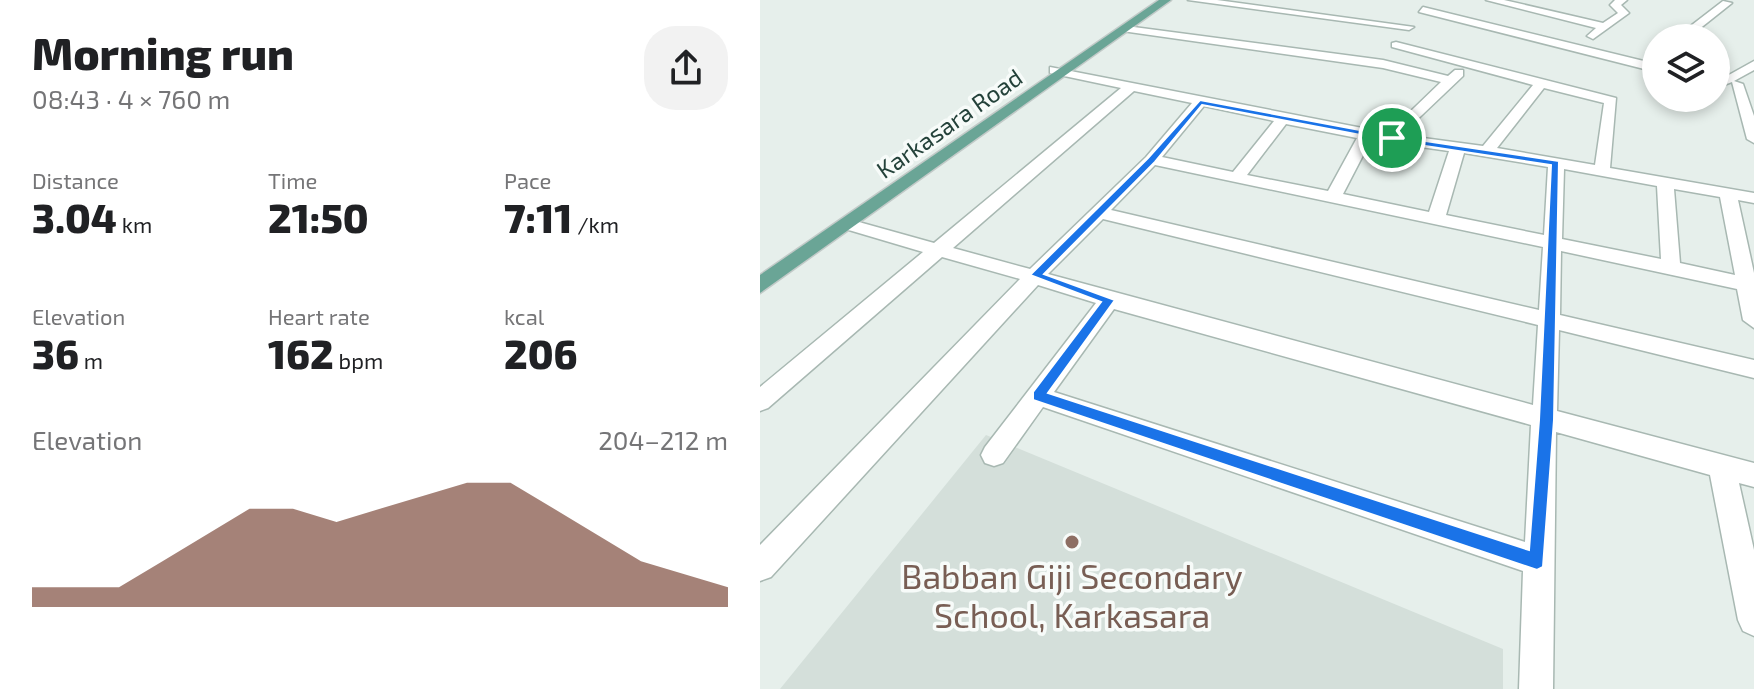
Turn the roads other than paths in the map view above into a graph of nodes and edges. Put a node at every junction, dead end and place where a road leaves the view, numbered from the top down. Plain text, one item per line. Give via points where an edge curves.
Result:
1 (1155, 0) edge
2 (1166, 0) edge
3 (1193, 0) edge
4 (1442, 0) edge
5 (1491, 0) edge
6 (1533, 0) edge
7 (1727, 3) dead end
8 (1619, 5) edge
9 (1423, 6) junction
10 (1519, 6) junction
11 (1699, 24) edge
12 (1409, 27) junction
13 (1604, 27) junction
14 (1126, 29) junction
15 (1396, 45) junction
16 (1578, 48) junction
17 (1642, 61) edge
18 (1383, 64) junction
19 (1469, 65) junction
20 (1754, 65) edge
21 (1059, 71) junction
22 (1730, 80) edge
23 (1451, 81) junction
24 (1541, 83) junction
25 (1730, 83) edge
26 (1131, 87) junction
27 (1754, 87) edge
28 (1730, 89) edge
29 (1200, 102) junction
30 (1282, 120) junction
31 (1753, 130) edge
32 (1366, 135) junction
33 (1392, 138) junction
34 (1458, 147) junction
35 (1487, 151) junction
36 (1152, 160) junction
37 (1556, 163) junction
38 (1602, 170) junction
39 (1236, 178) junction
40 (1665, 182) junction
41 (1728, 194) junction
42 (1333, 197) junction
43 (1754, 198) edge
44 (1101, 213) junction
45 (1436, 218) junction
46 (848, 224) junction
47 (1553, 242) junction
48 (937, 251) junction
49 (1671, 267) junction
50 (760, 271) edge
51 (1749, 271) edge
52 (1036, 275) junction
53 (760, 286) edge
54 (1109, 300) junction
55 (1551, 318) junction
56 (1754, 320) edge
57 (1754, 369) edge
58 (1038, 396) junction
59 (760, 401) edge
60 (1547, 420) junction
61 (994, 455) dead end
62 (1722, 467) junction
63 (1754, 475) edge
64 (1537, 561) junction
65 (760, 566) edge
66 (1750, 586) edge
67 (1754, 620) edge
68 (1536, 689) edge

1 - 21 main road, Karkasara Road
2 - 14 main road, Karkasara Road
3 - 12 street
4 - 9 street
5 - 10 street
6 - 10 street
7 - 11 street
8 - 13 street via 1624,13
9 - 12 street
9 - 16 street
10 - 13 street
12 - 15 street
13 - 16 street
14 - 18 street
14 - 21 main road, Karkasara Road
15 - 18 street
15 - 19 street
16 - 17 street
18 - 23 street
19 - 23 street
19 - 24 street
20 - 22 street
21 - 26 street
21 - 46 main road, Karkasara Road
21 - 50 main road, Karkasara Road
23 - 33 street
24 - 35 street
24 - 38 street via 1613,102
25 - 27 street
26 - 29 street
26 - 48 street
28 - 31 street
29 - 30 street
29 - 36 street
30 - 32 street
30 - 39 street
32 - 33 street
32 - 42 street
33 - 34 street
34 - 35 street
34 - 45 street
35 - 37 street
36 - 39 street
36 - 44 street
37 - 38 street
37 - 47 street
38 - 40 street
39 - 42 street
40 - 41 street
40 - 49 street
41 - 43 street
41 - 51 street
42 - 45 street
44 - 52 street
44 - 55 street
45 - 47 street
46 - 48 street
46 - 53 main road, Karkasara Road
47 - 49 street
47 - 55 street
48 - 52 street
48 - 59 street
49 - 51 street
51 - 56 street
52 - 54 street
52 - 65 street
54 - 58 street
54 - 60 street
55 - 57 street
55 - 60 street
58 - 61 street
58 - 64 street
60 - 62 street
60 - 64 street
62 - 63 street
62 - 66 street
64 - 68 street
66 - 67 street

